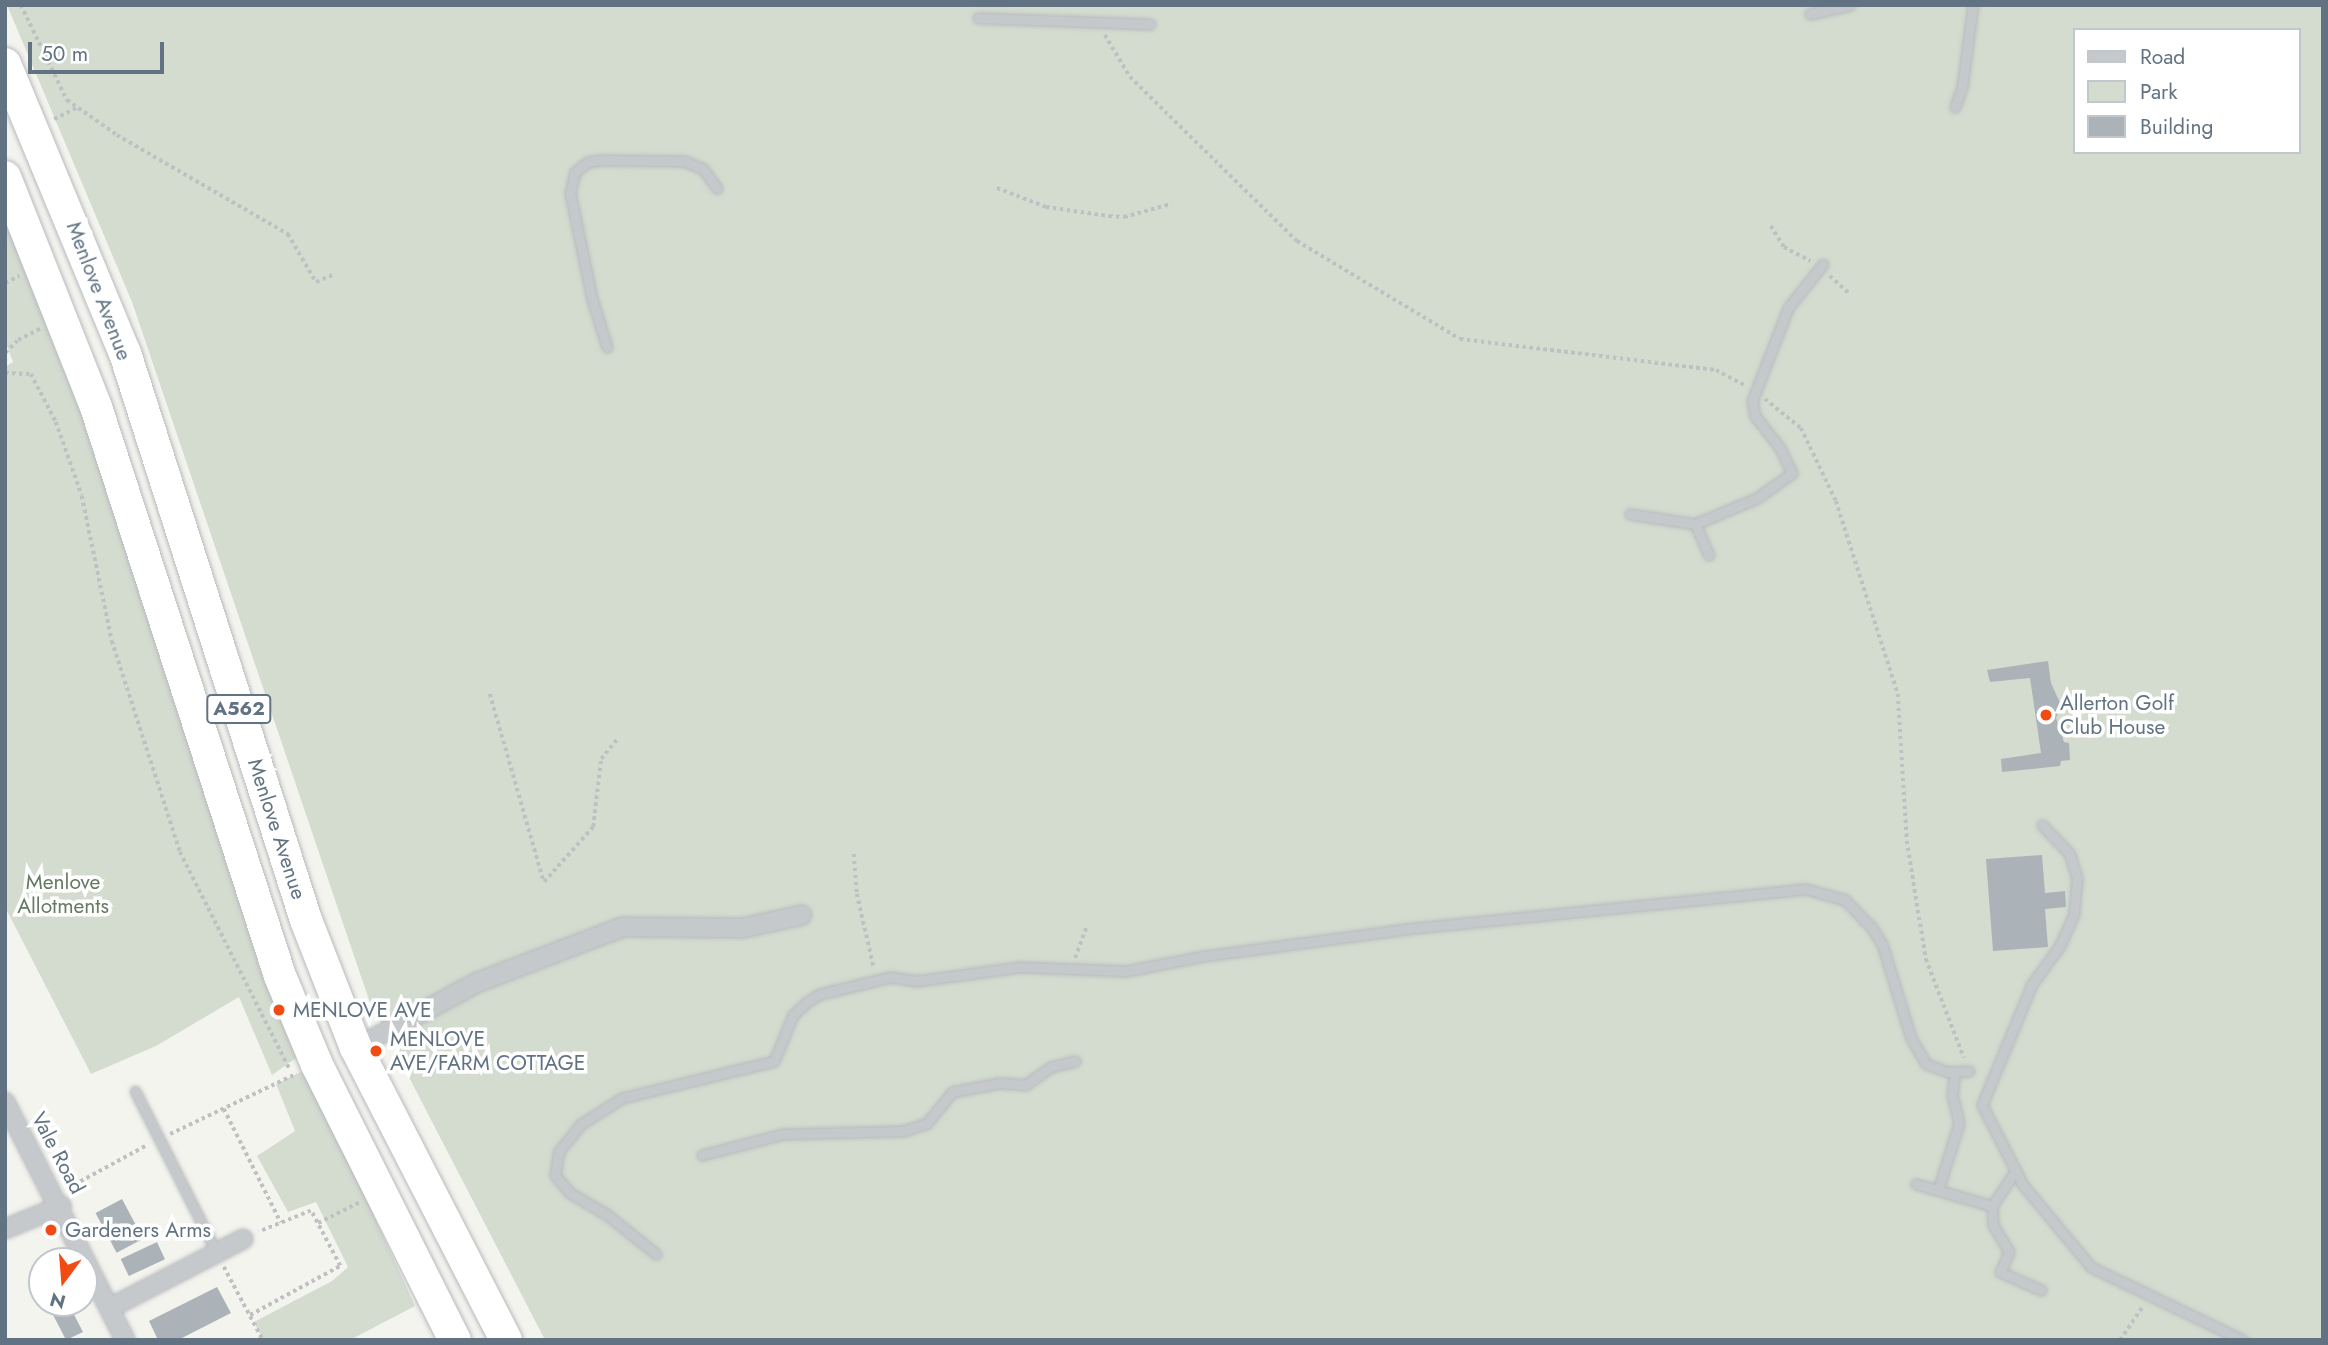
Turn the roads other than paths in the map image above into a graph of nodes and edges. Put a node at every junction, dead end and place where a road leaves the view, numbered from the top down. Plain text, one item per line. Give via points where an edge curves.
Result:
1 (1850, 5) edge
2 (1972, 5) edge
3 (1810, 14) dead end
4 (978, 18) dead end
5 (1150, 24) dead end
6 (5, 64) edge
7 (1955, 107) dead end
8 (5, 177) edge
9 (717, 188) dead end
10 (1823, 264) dead end
11 (607, 347) dead end
12 (1630, 514) dead end
13 (1695, 524) junction
14 (1709, 555) dead end
15 (2042, 825) dead end
16 (802, 915) dead end
17 (356, 1048) junction
18 (1075, 1061) dead end
19 (305, 1070) junction
20 (1969, 1071) road end
21 (1955, 1072) junction
22 (135, 1091) dead end
23 (7, 1110) edge
24 (702, 1155) dead end
25 (2016, 1170) junction
26 (1916, 1184) dead end
27 (1938, 1190) junction
28 (58, 1201) junction
29 (1992, 1206) junction
30 (5, 1228) edge
31 (243, 1239) road end
32 (217, 1253) junction
33 (656, 1254) dead end
34 (2041, 1290) dead end
35 (110, 1308) junction
36 (124, 1340) edge
37 (455, 1340) edge
38 (506, 1340) edge
39 (2243, 1340) edge

1 - 3 lane
2 - 7 lane via 1962,87
4 - 5 lane
6 - 17 highway, Menlove Avenue / A562 via 125,354 306,920
8 - 19 highway, Menlove Avenue / A562 via 64,317 201,723
9 - 11 lane via 703,169 684,161 601,160 588,162 575,172 569,192
10 - 13 lane via 1788,308 1755,391 1755,416 1780,448 1791,473 1757,498
12 - 13 lane
13 - 14 lane
15 - 25 lane via 2069,853 2077,877 2074,914 2059,947 2032,984 1982,1105
16 - 17 street via 743,928 623,927 476,983
17 - 19 highway
17 - 38 highway, Menlove Avenue / A562
18 - 24 lane via 1044,1070 1025,1085 999,1083 952,1092 927,1123 903,1131 783,1134
19 - 37 highway, Menlove Avenue / A562 via 380,1192
20 - 21 lane
21 - 27 lane via 1952,1094 1958,1123
21 - 33 lane via 1926,1064 1911,1038 1882,944 1872,928 1845,900 1806,889 1415,928 1204,956 1146,969 1020,967 933,979 875,980 820,994 807,1002 793,1015 774,1061 611,1102 581,1124 559,1151 555,1175 570,1194 606,1214
22 - 32 lane
23 - 28 street, Vale Road
25 - 29 lane
25 - 39 lane via 2091,1268
26 - 27 lane
27 - 29 lane
28 - 30 street
28 - 35 street, Vale Road
29 - 34 lane via 1993,1225 2009,1252 2000,1272
31 - 32 street
32 - 35 street
35 - 36 street, Vale Road

